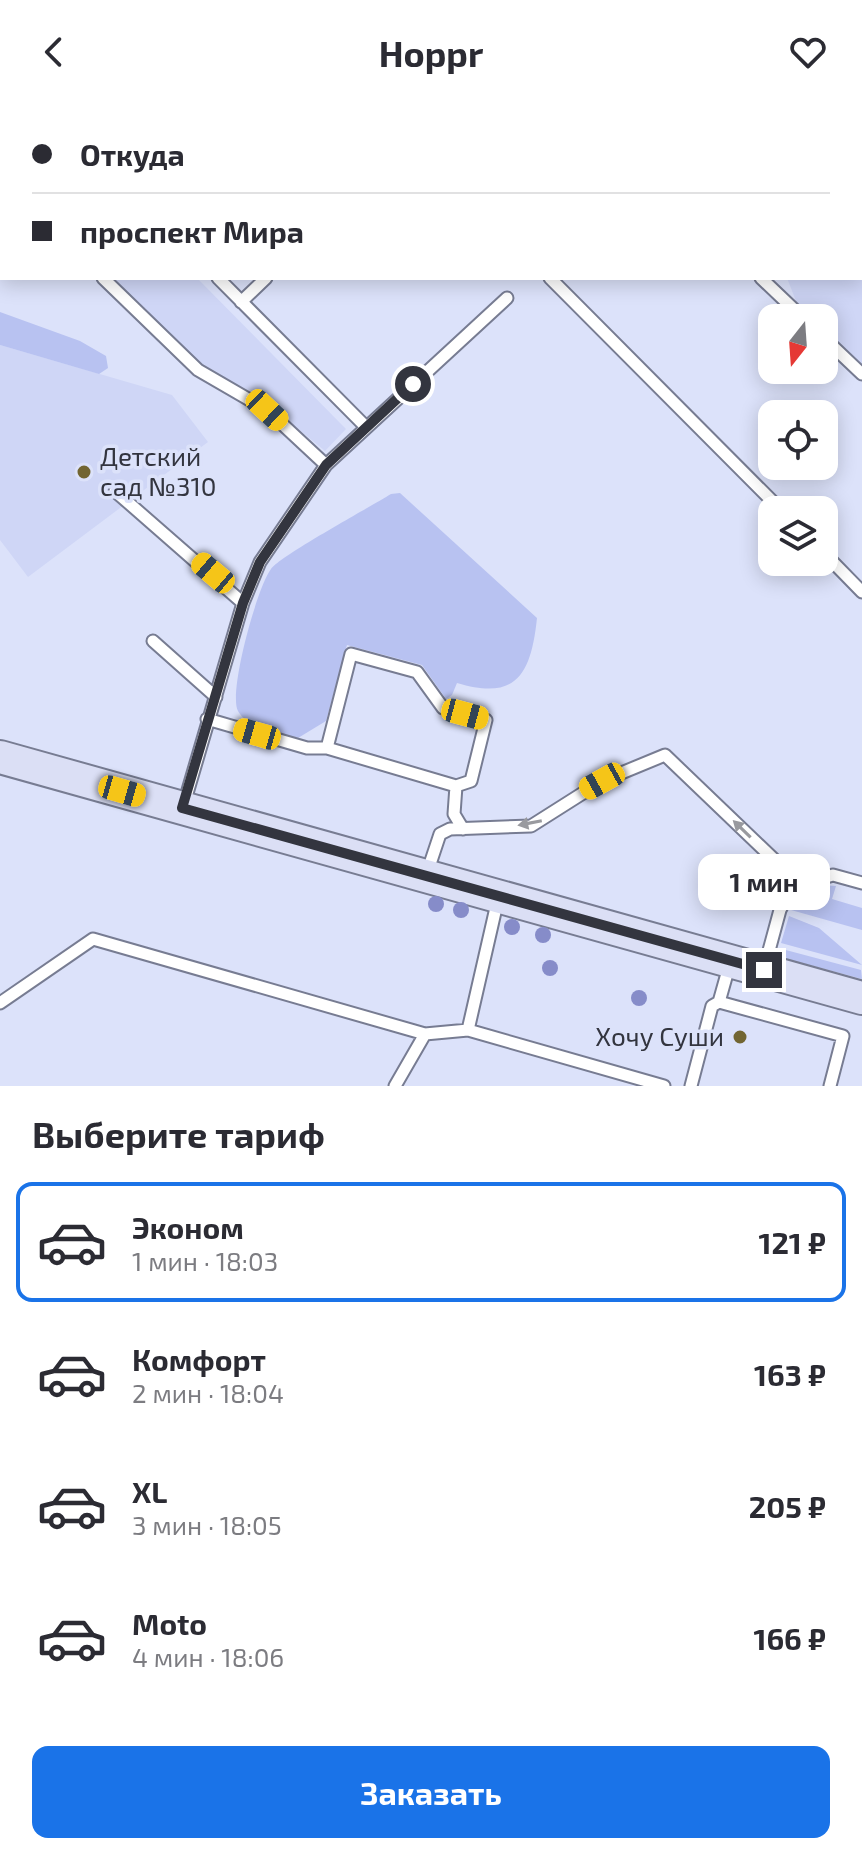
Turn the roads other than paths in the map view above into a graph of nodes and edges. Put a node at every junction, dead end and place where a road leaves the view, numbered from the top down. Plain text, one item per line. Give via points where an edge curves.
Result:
1 (105, 280) edge
2 (220, 280) edge
3 (264, 280) edge
4 (552, 280) edge
5 (763, 280) edge
6 (507, 298) dead end
7 (241, 302) junction
8 (788, 304) edge
9 (838, 351) edge
10 (862, 374) edge
11 (366, 427) junction
12 (326, 465) junction
13 (115, 491) dead end
14 (767, 496) edge
15 (838, 567) edge
16 (862, 592) edge
17 (243, 603) junction
18 (153, 641) dead end
19 (216, 697) junction
20 (207, 719) junction
21 (327, 748) junction
22 (0, 757) edge
23 (456, 786) junction
24 (182, 808) junction
25 (463, 829) junction
26 (426, 877) junction
27 (862, 883) edge
28 (792, 887) junction
29 (498, 898) junction
30 (731, 960) junction
31 (764, 970) junction
32 (862, 998) edge
33 (719, 1002) junction
34 (0, 1003) edge
35 (468, 1030) junction
36 (425, 1034) junction
37 (395, 1086) edge
38 (664, 1086) edge
39 (691, 1086) edge
40 (830, 1086) edge

1 - 12 lane via 198,370 267,410
2 - 7 lane
3 - 7 lane
4 - 14 lane
5 - 8 lane
6 - 11 lane
7 - 11 lane
9 - 10 lane
11 - 12 lane
12 - 17 lane via 260,562
13 - 17 lane
15 - 16 lane
17 - 19 lane
18 - 19 lane
19 - 20 lane
20 - 21 lane via 307,748
20 - 24 lane
21 - 23 lane
21 - 23 lane via 351,654 417,672 443,708 486,720 471,781
22 - 24 main road
23 - 25 lane via 454,814
24 - 26 main road
25 - 26 lane via 440,834
28 -> 25 lane via 784,869 665,755 602,781 531,826
26 - 29 main road
27 - 28 lane via 833,875
28 - 31 lane via 780,910
29 - 30 main road
29 - 35 lane
30 - 31 main road
30 - 33 lane
31 - 32 main road
33 - 39 lane via 712,1006
33 - 40 lane via 843,1036
34 - 36 lane via 93,939
35 - 36 lane
35 - 38 lane
36 - 37 lane

